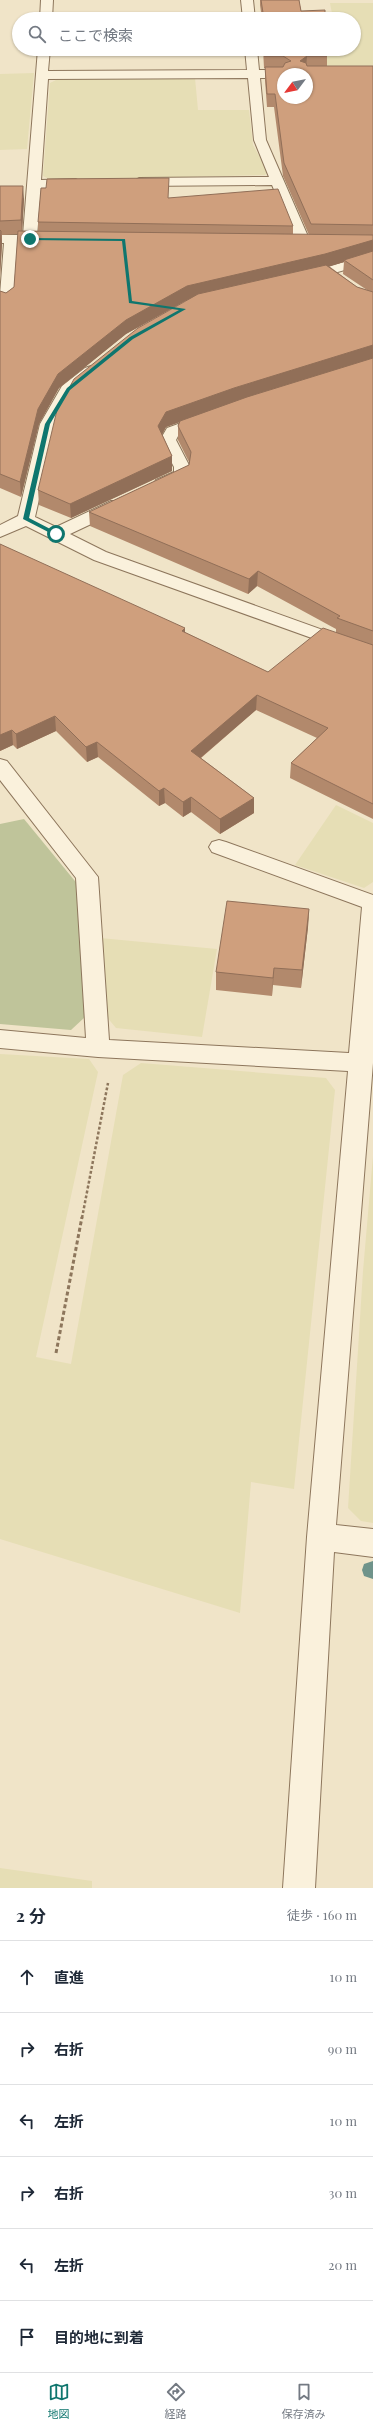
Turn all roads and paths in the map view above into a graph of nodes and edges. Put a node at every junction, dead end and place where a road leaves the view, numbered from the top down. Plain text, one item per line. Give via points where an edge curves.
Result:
1 (47, 0) edge
2 (247, 0) edge
3 (46, 12) edge
4 (248, 12) edge
5 (43, 56) edge
6 (253, 56) edge
7 (254, 74) junction
8 (277, 74) edge
9 (42, 75) junction
10 (278, 181) junction
11 (89, 183) edge
12 (128, 183) edge
13 (34, 184) junction
14 (6, 239) edge
15 (30, 239) junction
16 (61, 240) edge
17 (288, 241) edge
18 (373, 258) edge
19 (291, 281) edge
20 (7, 301) edge
21 (101, 363) edge
22 (217, 415) edge
23 (26, 519) junction
24 (0, 532) edge
25 (56, 534) junction
26 (373, 654) edge
27 (0, 766) edge
28 (219, 847) dead end
29 (373, 903) edge
30 (373, 907) edge
31 (0, 1039) edge
32 (106, 1048) junction
33 (361, 1063) junction
34 (56, 1353) dead end
35 (321, 1538) junction
36 (373, 1543) edge
37 (299, 1888) edge

1 - 3 street
2 - 4 street
5 - 9 street
6 - 7 street
7 - 8 street
7 - 9 street
7 - 10 street via 260,140
9 - 13 street
10 - 12 street
10 - 17 street via 310,242
11 - 13 street
13 - 15 street
14 - 15 street
14 - 20 street
15 - 16 street
18 - 19 street via 334,276
21 - 23 street via 68,389 48,424
22 - 25 street via 173,431 168,440 182,467 182,474
23 - 24 street
23 - 25 street
25 - 26 street via 100,556
27 - 32 street via 87,877
28 - 29 street
30 - 33 street
31 - 32 street
32 - 33 street
32 - 34 path
33 - 35 street
35 - 36 street
35 - 37 street

